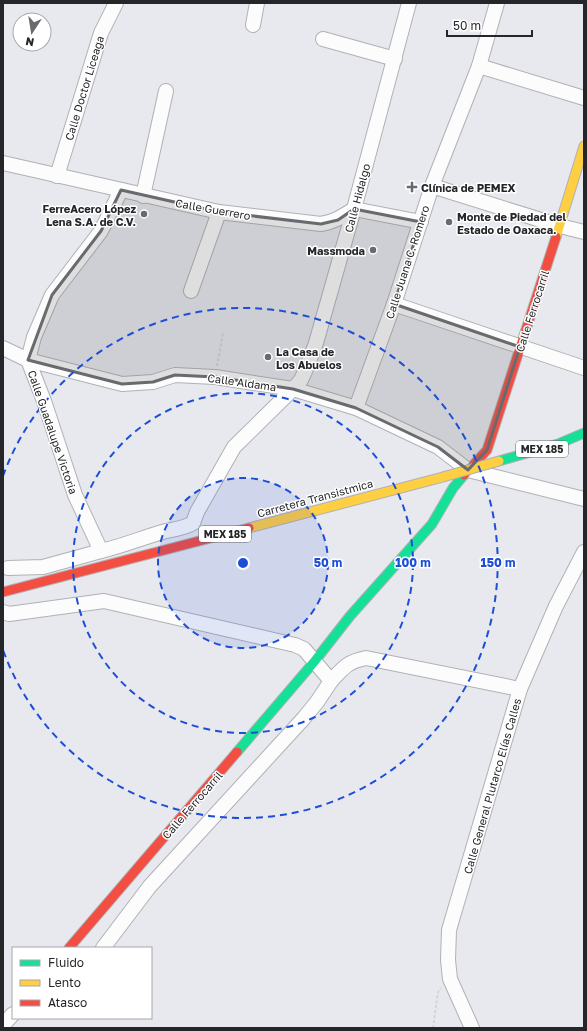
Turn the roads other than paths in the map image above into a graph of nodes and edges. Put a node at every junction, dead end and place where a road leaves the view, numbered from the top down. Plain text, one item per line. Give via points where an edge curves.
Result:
1 (116, 3) edge
2 (257, 3) edge
3 (409, 3) edge
4 (497, 3) edge
5 (253, 25) dead end
6 (323, 39) dead end
7 (395, 59) junction
8 (479, 66) junction
9 (166, 91) dead end
10 (584, 98) edge
11 (584, 146) edge
12 (3, 162) edge
13 (57, 176) junction
14 (432, 186) junction
15 (121, 190) junction
16 (143, 196) junction
17 (354, 209) junction
18 (219, 212) junction
19 (421, 222) junction
20 (560, 226) junction
21 (584, 232) edge
22 (191, 292) dead end
23 (394, 304) junction
24 (520, 347) junction
25 (3, 348) edge
26 (28, 360) junction
27 (584, 368) edge
28 (294, 389) junction
29 (356, 408) junction
30 (584, 433) edge
31 (468, 470) junction
32 (584, 499) edge
33 (101, 551) junction
34 (584, 552) edge
35 (5, 567) edge
36 (579, 572) edge
37 (4, 592) edge
38 (3, 612) edge
39 (314, 662) junction
40 (331, 681) junction
41 (520, 689) junction
42 (70, 947) edge
43 (104, 947) edge
44 (12, 1015) edge
45 (3, 1025) edge
46 (472, 1028) edge

1 - 13 street, Calle Doctor Liceaga via 100,33
2 - 5 street
3 - 7 street, Calle Hidalgo
4 - 8 street, Calle Juana C. Romero
6 - 7 street
7 - 17 street, Calle Hidalgo
8 - 10 street
8 - 14 street, Calle Juana C. Romero
9 - 16 street
11 - 20 street, Calle Ferrocarril
12 - 13 street, Calle Guerrero
13 - 15 street, Calle Guerrero
14 - 19 street, Calle Juana C. Romero
14 - 20 street
15 - 16 street, Calle Guerrero
15 - 26 street, Calle Guadalupe Victoria via 101,231 52,295
16 - 18 street, Calle Guerrero
17 - 18 street, Calle Guerrero via 338,220 321,224
17 - 19 street
17 - 28 street, Calle Hidalgo via 316,343 304,375
18 - 22 street
19 - 23 street, Calle Juana C. Romero
20 - 21 street
20 - 24 street, Calle Ferrocarril
23 - 24 street
23 - 29 street, Calle Juana C. Romero
24 - 27 street
24 - 31 street, Calle Ferrocarril via 487,450
25 - 26 street, Calle Aldama
26 - 28 street, Calle Aldama via 122,384 153,382 175,375 215,376
26 - 33 street, Calle Guadalupe Victoria via 75,495
28 - 29 street, Calle Aldama
28 - 33 street, Calle Hidalgo via 234,447 193,523
29 - 31 street, Calle Aldama via 438,447
30 - 37 street, Carretera Transistmica / MEX 185, bridge via 558,444 443,477
31 - 32 street
31 - 39 street, Calle Ferrocarril via 453,488 432,524 350,616
33 - 35 street via 43,567
34 - 36 street, Calle General Plutarco Elías Calles
35 - 37 street
36 - 41 street, Calle General Plutarco Elías Calles via 556,606
38 - 39 street via 9,614 104,601 295,645 304,649
39 - 40 street
39 - 42 street, Calle Ferrocarril
40 - 41 street via 345,666 366,658
40 - 43 street via 304,718 150,886
41 - 46 street, Calle General Plutarco Elías Calles via 449,930 450,979
44 - 45 street

